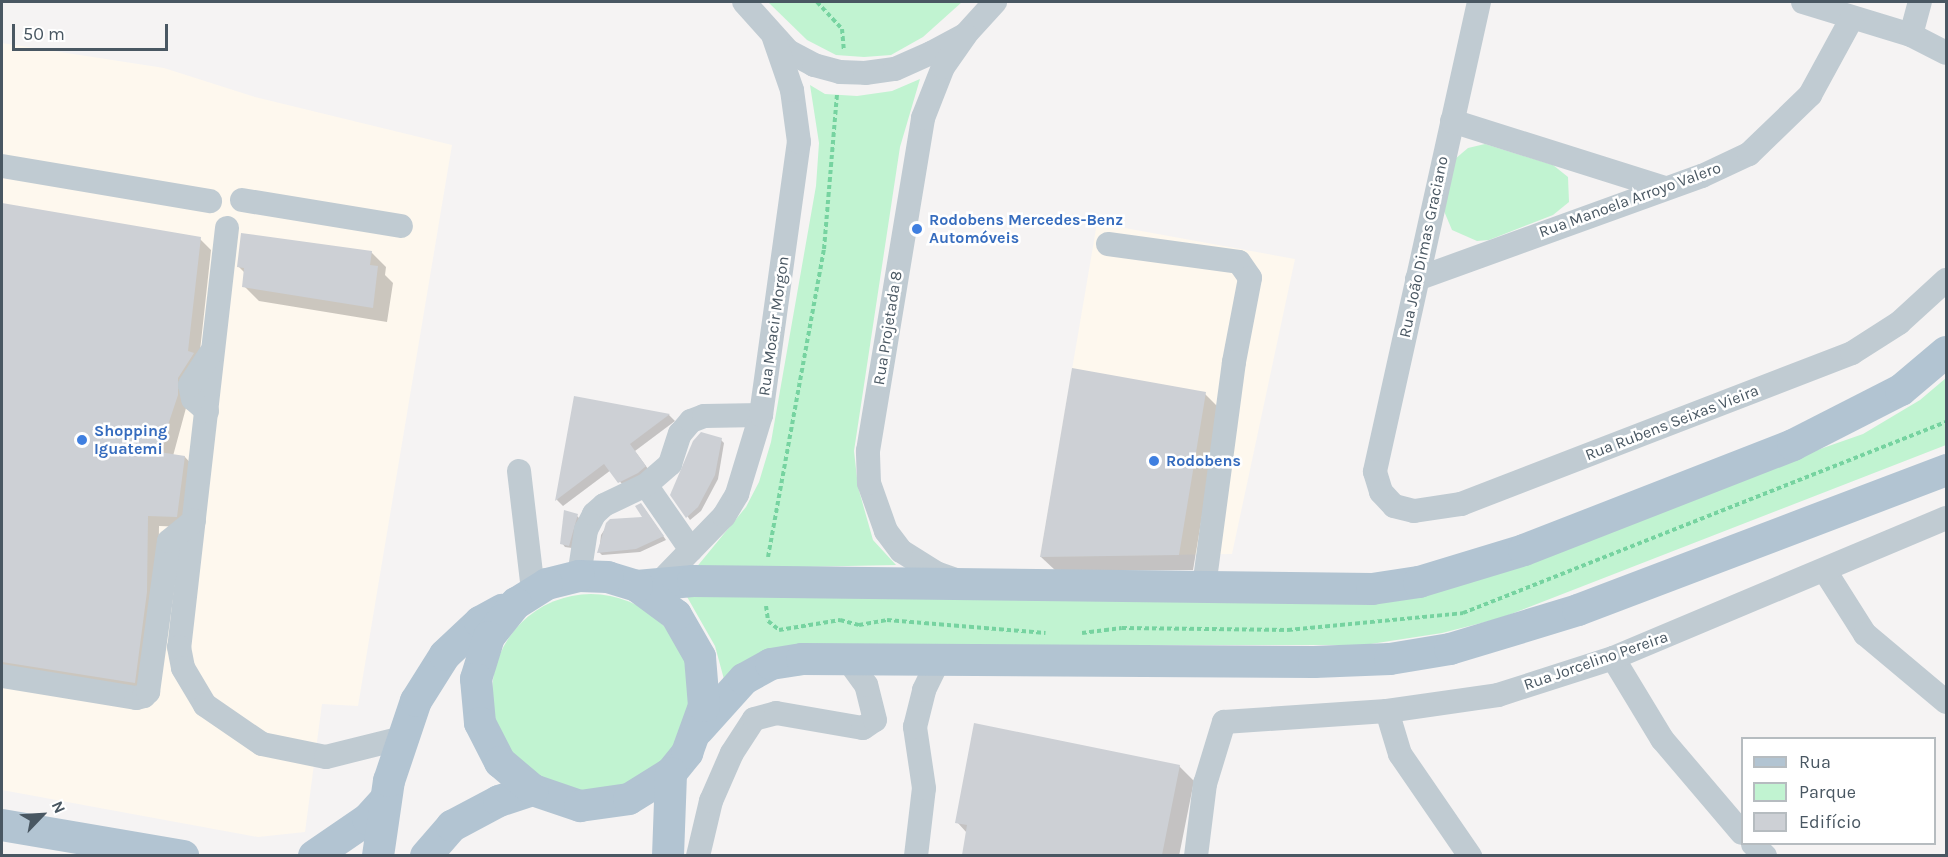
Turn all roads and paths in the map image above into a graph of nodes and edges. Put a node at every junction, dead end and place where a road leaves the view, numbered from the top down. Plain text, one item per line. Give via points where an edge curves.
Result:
1 (741, 2) edge
2 (817, 2) edge
3 (995, 2) edge
4 (1479, 2) edge
5 (1803, 2) edge
6 (1920, 2) edge
7 (1852, 18) junction
8 (1911, 34) junction
9 (965, 35) junction
10 (774, 39) junction
11 (1947, 53) edge
12 (840, 72) junction
13 (1452, 121) junction
14 (2, 166) edge
15 (1665, 188) junction
16 (242, 200) junction
17 (210, 201) junction
18 (401, 226) dead end
19 (227, 228) junction
20 (1108, 244) dead end
21 (1416, 279) junction
22 (1947, 280) edge
23 (1947, 352) edge
24 (761, 415) junction
25 (1947, 422) edge
26 (1947, 470) edge
27 (519, 471) dead end
28 (646, 485) junction
29 (1381, 492) joint
30 (1947, 518) edge
31 (691, 550) junction
32 (1826, 571) junction
33 (579, 576) junction
34 (767, 582) junction
35 (967, 583) junction
36 (648, 584) junction
37 (1204, 588) junction
38 (524, 597) junction
39 (171, 616) junction
40 (1078, 633) dead end
41 (1057, 634) dead end
42 (846, 657) junction
43 (1613, 658) junction
44 (939, 659) junction
45 (2, 676) edge
46 (1947, 702) edge
47 (1387, 711) junction
48 (698, 730) junction
49 (402, 738) junction
50 (671, 773) junction
51 (533, 790) junction
52 (384, 801) junction
53 (2, 825) edge
54 (1741, 830) edge
55 (183, 855) edge
56 (314, 855) edge
57 (378, 855) edge
58 (426, 855) edge
59 (668, 855) edge
60 (698, 855) edge
61 (916, 855) edge
62 (1197, 855) edge
63 (1470, 855) edge

1 - 10 street
2 - 12 path via 842,29
3 - 9 street
4 - 13 street, Rua João Dimas Graciano
5 - 7 street
6 - 8 street
7 - 8 street
7 - 15 street, Rua Manoela Arroyo Valero via 1810,95 1786,122 1749,154
8 - 11 street
9 - 12 street via 895,69
9 - 35 street, Rua Projetada 8 via 943,67 923,118 868,452 869,483 886,531 901,551
10 - 12 street via 814,65
10 - 24 street, Rua Moacir Morgon via 792,90 799,142
12 - 34 path via 824,249
13 - 15 street
13 - 21 street, Rua João Dimas Graciano
14 - 17 street
15 - 21 street, Rua Manoela Arroyo Valero
16 - 17 street via 226,192
16 - 18 street
16 - 19 street via 243,218
17 - 19 street via 211,220
19 - 39 street via 214,347 190,385 193,399 207,411 194,522 177,572
20 - 37 street via 1239,262 1250,278 1234,362
21 - 29 street, Rua João Dimas Graciano via 1375,472
22 - 29 street, Rua Rubens Seixas Vieira via 1899,323 1852,353 1461,504 1414,511 1394,506
23 - 37 main road via 1901,390 1793,445 1476,565 1419,582 1372,588
24 - 28 street via 704,416 691,421 680,434 670,464
24 - 31 street, Rua Moacir Morgon via 737,495 711,533
25 - 40 path via 1463,613 1288,630 1122,628
26 - 44 main road via 1578,610 1450,648 1390,658 1314,662
27 - 38 street
28 - 31 street
28 - 33 street via 594,514 586,530
30 - 32 street, Rua Jorcelino Pereira
31 - 36 street, Rua Moacir Morgon
32 - 43 street, Rua Jorcelino Pereira
32 - 46 street via 1865,634
33 - 36 main road
33 - 38 main road
34 - 35 main road
34 - 36 main road
34 - 41 path via 766,613 779,630 840,620 859,625 887,620
35 - 37 main road
36 - 48 main road via 676,615 700,657 704,706
38 - 49 main road via 480,622 445,654 416,701
38 - 51 main road via 489,637 476,679 476,701 488,743 515,778
39 - 45 street via 144,696 136,698
39 - 49 street via 183,669 205,705 262,744 326,758
42 - 44 main road
42 - 48 main road via 771,664 744,679
42 - 60 street via 866,685 875,720 862,728 776,713 754,719 732,753 711,801
43 - 47 street, Rua Jorcelino Pereira via 1498,695
43 - 54 street via 1662,739
44 - 61 street via 924,690 915,727 924,788
47 - 62 street, Rua Jorcelino Pereira via 1224,722 1205,784
47 - 63 street via 1400,754
48 - 50 main road
49 - 52 main road
50 - 51 main road via 637,796 605,805 580,806
50 - 59 main road
51 - 58 main road via 459,821
52 - 56 main road via 368,819
52 - 57 main road
53 - 55 main road

